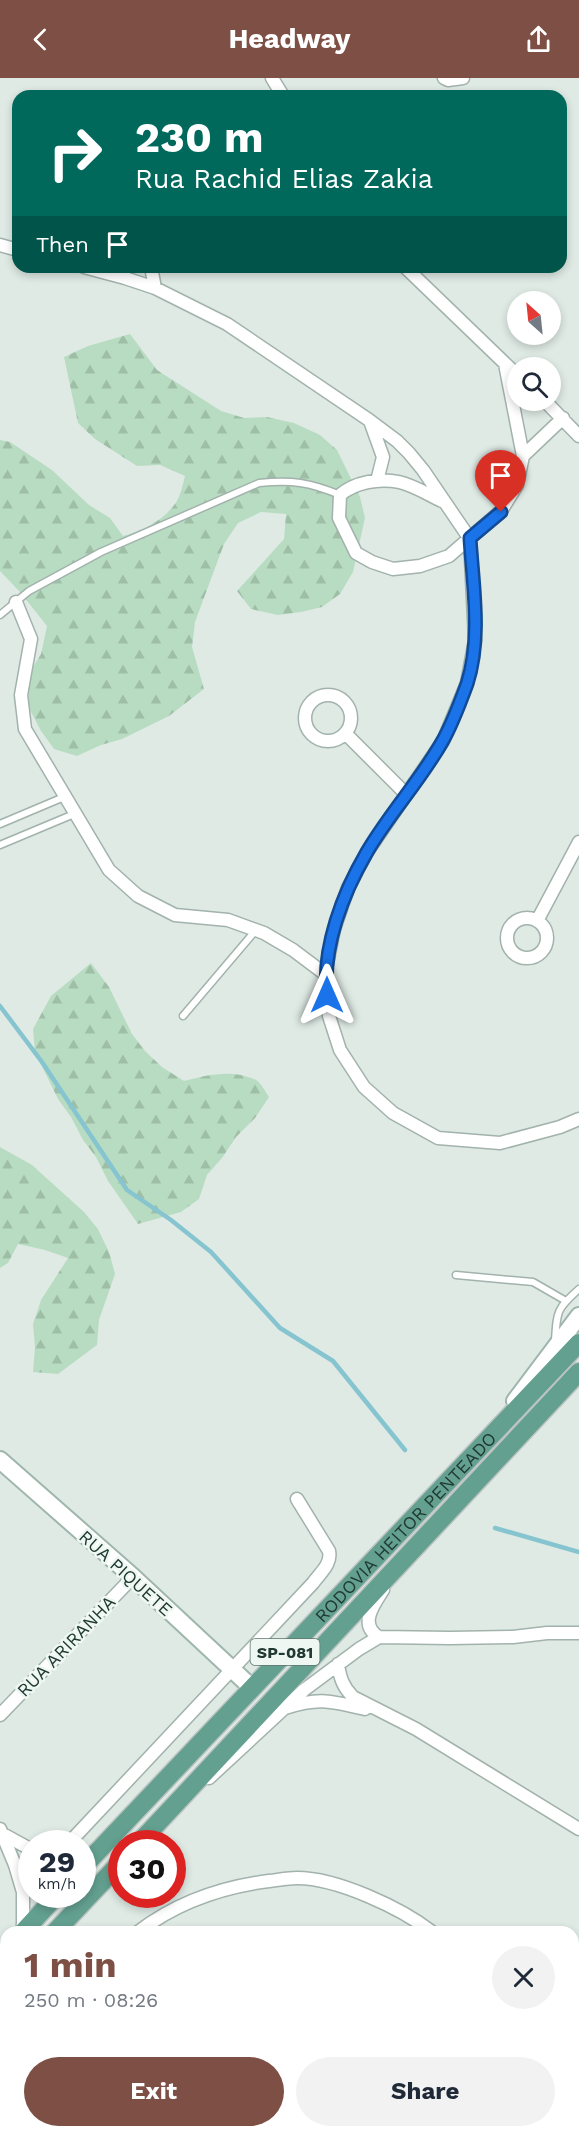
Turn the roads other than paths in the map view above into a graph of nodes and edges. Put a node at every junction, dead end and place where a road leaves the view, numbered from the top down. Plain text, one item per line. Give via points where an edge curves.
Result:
1 (444, 78) edge
2 (463, 78) edge
3 (106, 273) edge
4 (152, 273) edge
5 (411, 273) edge
6 (154, 288) junction
7 (505, 364) joint
8 (556, 411) edge
9 (563, 418) junction
10 (369, 420) junction
11 (579, 436) edge
12 (523, 456) junction
13 (377, 481) junction
14 (340, 495) junction
15 (443, 502) junction
16 (470, 538) junction
17 (16, 602) junction
18 (0, 615) edge
19 (346, 734) dead end
20 (406, 794) junction
21 (64, 797) junction
22 (74, 814) junction
23 (0, 824) edge
24 (579, 842) edge
25 (0, 845) edge
26 (537, 921) dead end
27 (256, 930) junction
28 (325, 974) junction
29 (183, 1016) dead end
30 (579, 1119) edge
31 (456, 1275) dead end
32 (579, 1289) edge
33 (566, 1301) junction
34 (579, 1316) edge
35 (579, 1343) edge
36 (555, 1346) junction
37 (577, 1374) edge
38 (489, 1438) junction
39 (0, 1460) edge
40 (297, 1499) dead end
41 (398, 1565) junction
42 (133, 1577) junction
43 (579, 1633) edge
44 (379, 1637) junction
45 (338, 1664) junction
46 (230, 1669) junction
47 (251, 1687) junction
48 (282, 1709) junction
49 (387, 1713) junction
50 (0, 1715) edge
51 (183, 1796) junction
52 (579, 1829) edge
53 (81, 1830) edge
54 (151, 1830) edge
55 (1, 1832) edge
56 (18, 1842) edge
57 (96, 1853) edge
58 (18, 1868) edge
59 (108, 1876) edge
60 (25, 1908) edge
61 (45, 1908) edge
62 (24, 1926) edge
63 (29, 1926) edge
64 (62, 1926) edge
65 (146, 1926) edge
66 (423, 1926) edge

1 - 2 street
3 - 6 street
4 - 6 street
5 - 7 street
6 - 10 street via 227,324
7 - 12 street
8 - 9 street
9 - 11 street
9 - 12 street
10 - 13 street via 383,457
10 - 15 street via 409,453
12 - 16 street via 517,485 501,512
13 - 14 street
13 - 15 street via 400,482
14 - 16 street via 339,518 356,553 393,569 420,567 449,556
14 - 17 lane via 287,480 260,483 101,552
15 - 16 street
16 - 20 street via 475,640 467,683 443,741
17 - 18 lane
17 - 21 street via 32,639 21,695 25,729
19 - 20 street
20 - 28 street via 348,888
21 - 22 street
21 - 23 lane
22 - 25 lane
22 - 27 street via 109,870 138,896 175,915 228,920
24 - 26 street
27 - 28 street via 293,950
27 - 29 lane
28 - 30 street via 329,1016 340,1050 364,1087 393,1113 438,1138 500,1143
31 - 33 lane via 533,1282
32 - 33 lane
33 - 36 lane via 557,1314
34 - 36 street
35 - 38 main road, RODOVIA HEITOR PENTEADO / SP-081
36 - 38 street
37 - 41 main road, RODOVIA HEITOR PENTEADO / SP-081
38 - 47 main road, RODOVIA HEITOR PENTEADO / SP-081
39 - 42 street, RUA PIQUETE
40 - 46 street via 330,1559 313,1583
41 - 44 street via 368,1618 369,1628
41 - 51 main road, RODOVIA HEITOR PENTEADO / SP-081
42 - 46 street, RUA PIQUETE
42 - 50 street, RUA ARIRANHA
43 - 44 street
44 - 45 street
45 - 48 street
45 - 49 street via 345,1690
46 - 47 street, RUA PIQUETE
46 - 53 street
47 - 57 main road, RODOVIA HEITOR PENTEADO / SP-081
48 - 49 street via 315,1700
48 - 51 street via 225,1765
49 - 52 street
51 - 54 main road, RODOVIA HEITOR PENTEADO / SP-081
55 - 56 street
55 - 58 street
59 - 64 main road
60 - 62 street
61 - 63 main road
65 - 66 street via 203,1896 297,1878 363,1894

